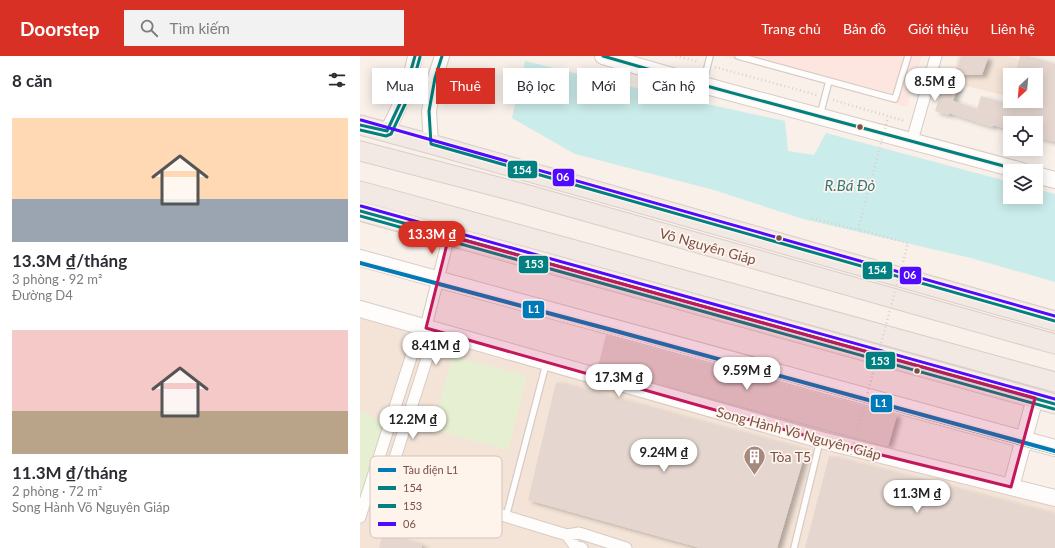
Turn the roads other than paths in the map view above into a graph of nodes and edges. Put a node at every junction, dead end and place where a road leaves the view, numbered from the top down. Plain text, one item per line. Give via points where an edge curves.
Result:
1 (415, 56) edge
2 (442, 56) edge
3 (603, 56) edge
4 (710, 56) edge
5 (738, 56) edge
6 (908, 56) edge
7 (936, 56) edge
8 (644, 68) edge
9 (707, 68) edge
10 (829, 81) junction
11 (709, 87) edge
12 (819, 116) junction
13 (360, 125) edge
14 (387, 131) junction
15 (912, 141) junction
16 (431, 144) junction
17 (360, 150) edge
18 (1003, 166) edge
19 (1043, 177) edge
20 (1055, 180) edge
21 (360, 191) edge
22 (360, 211) edge
23 (449, 236) junction
24 (360, 258) edge
25 (438, 280) junction
26 (360, 309) edge
27 (1055, 321) edge
28 (426, 328) junction
29 (1055, 344) edge
30 (421, 346) junction
31 (547, 362) junction
32 (1055, 382) edge
33 (402, 388) junction
34 (416, 392) junction
35 (1035, 398) junction
36 (1055, 404) edge
37 (821, 440) junction
38 (1024, 440) junction
39 (1055, 448) edge
40 (380, 456) edge
41 (396, 456) edge
42 (1011, 487) junction
43 (370, 488) edge
44 (1055, 498) edge
45 (502, 516) edge
46 (506, 517) junction
47 (360, 518) edge
48 (567, 535) junction
49 (582, 548) edge
50 (626, 548) edge
51 (794, 548) edge

1 - 14 street via 405,94
2 - 16 street via 432,89 429,111
3 - 8 main road
4 - 9 lane
5 - 10 lane
6 - 10 lane via 895,99
7 - 15 street
10 - 12 lane
11 - 12 main road
12 - 15 main road
13 - 14 highway, Võ Nguyên Giáp
14 - 16 highway, Võ Nguyên Giáp
15 - 18 main road
16 - 27 highway, Võ Nguyên Giáp
17 - 29 highway, Võ Nguyên Giáp
19 - 20 main road
21 - 32 highway
22 - 23 highway
23 - 25 street
23 - 35 highway
24 - 25 main road
25 - 28 street
25 - 38 main road
26 - 28 main road, Song Hành Võ Nguyên Giáp
28 - 30 street
28 - 31 main road, Song Hành Võ Nguyên Giáp
30 - 33 street via 413,351
30 - 34 street via 428,355
31 - 37 main road, Song Hành Võ Nguyên Giáp
31 - 46 lane
33 - 34 street
33 - 40 street
34 - 41 street
35 - 36 highway
35 - 38 main road
37 - 42 main road, Song Hành Võ Nguyên Giáp
37 - 51 lane
38 - 39 main road
38 - 42 main road
42 - 44 main road, Song Hành Võ Nguyên Giáp
43 - 47 street
45 - 46 street
46 - 48 street
48 - 49 street via 575,546
48 - 50 street via 579,533

